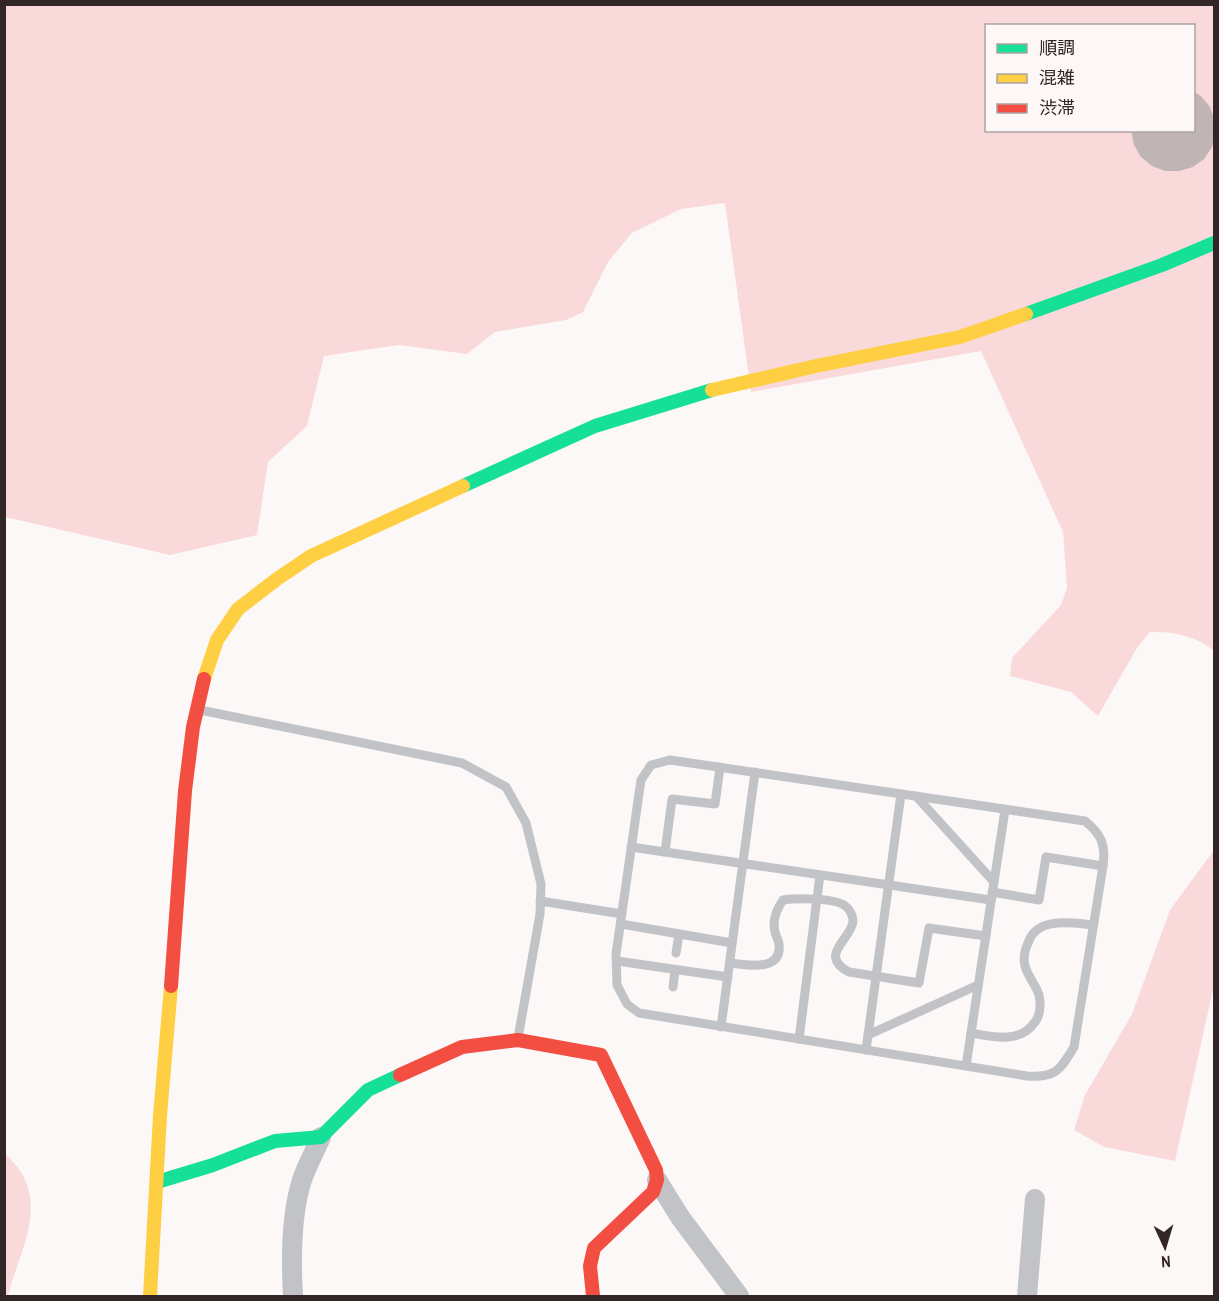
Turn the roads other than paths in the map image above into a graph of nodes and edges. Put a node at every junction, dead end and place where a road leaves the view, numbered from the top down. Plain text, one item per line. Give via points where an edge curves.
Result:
1 (1215, 243) edge
2 (197, 709) junction
3 (720, 767) junction
4 (755, 772) junction
5 (901, 794) junction
6 (916, 796) junction
7 (1005, 810) junction
8 (632, 847) junction
9 (665, 852) junction
10 (743, 863) junction
11 (1103, 866) junction
12 (820, 875) junction
13 (889, 885) junction
14 (993, 891) junction
15 (817, 900) junction
16 (540, 901) junction
17 (621, 919) junction
18 (1094, 925) junction
19 (679, 934) junction
20 (986, 936) junction
21 (732, 943) junction
22 (676, 953) dead end
23 (617, 961) junction
24 (730, 963) junction
25 (675, 970) junction
26 (876, 976) junction
27 (728, 977) junction
28 (978, 985) junction
29 (673, 987) dead end
30 (721, 1026) junction
31 (971, 1033) junction
32 (868, 1035) junction
33 (799, 1039) junction
34 (518, 1040) junction
35 (866, 1050) junction
36 (966, 1066) junction
37 (321, 1137) junction
38 (657, 1180) junction
39 (157, 1182) junction
40 (1035, 1199) dead end
41 (150, 1296) edge
42 (293, 1296) edge
43 (593, 1296) edge
44 (739, 1296) edge
45 (1027, 1296) edge

1 - 2 street via 960,337 733,385 595,426 311,556 238,609 217,640
2 - 16 lane via 462,763 506,787 526,823 540,884
2 - 39 street via 185,791
3 - 4 lane
3 - 8 lane via 670,760 651,765 641,780
3 - 9 lane via 715,804 672,799
4 - 5 lane
4 - 10 lane
5 - 6 lane
5 - 13 lane
6 - 7 lane
6 - 14 lane
7 - 11 lane via 1084,821 1098,832 1105,852
7 - 14 lane
8 - 9 lane
8 - 17 lane
9 - 10 lane
10 - 12 lane
10 - 21 lane
11 - 14 lane via 1046,857 1039,900
11 - 18 lane
12 - 13 lane
12 - 15 lane
13 - 14 lane
13 - 26 lane
14 - 20 lane
15 - 24 lane via 783,900 774,920 779,943 775,960 753,966
15 - 26 lane via 843,904 850,910 850,931 837,947 837,960 842,968
15 - 33 lane
16 - 17 lane
16 - 34 lane
17 - 19 lane
17 - 23 lane
18 - 31 lane via 1050,923 1029,938 1024,963 1041,1006 1032,1027 1011,1037
18 - 36 lane via 1074,1047 1060,1069 1042,1077
19 - 21 lane
19 - 22 lane
20 - 26 lane via 929,928 919,983
20 - 28 lane
21 - 24 lane
23 - 25 lane
23 - 30 lane via 617,985 627,1004 639,1013
24 - 27 lane
25 - 27 lane
25 - 29 lane
26 - 32 lane
27 - 30 lane
28 - 31 lane
28 - 32 lane
30 - 33 lane
31 - 36 lane
32 - 35 lane
33 - 35 lane
34 - 37 street via 462,1047 368,1090
34 - 38 street via 601,1055 656,1170
35 - 36 lane
37 - 39 street via 275,1142
37 - 42 street via 302,1181 295,1222
38 - 43 street via 653,1192 594,1248 589,1271
38 - 44 street
39 - 41 street
40 - 45 street

